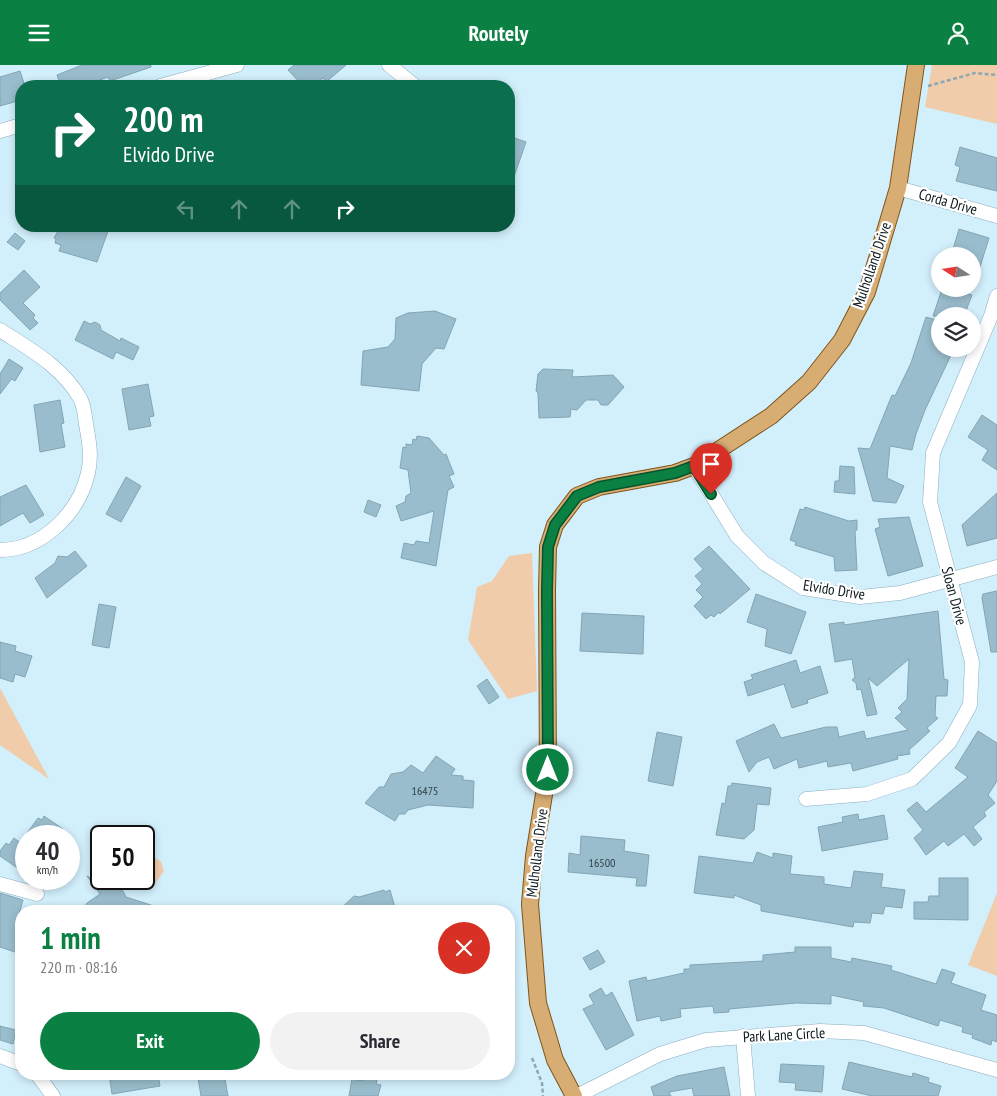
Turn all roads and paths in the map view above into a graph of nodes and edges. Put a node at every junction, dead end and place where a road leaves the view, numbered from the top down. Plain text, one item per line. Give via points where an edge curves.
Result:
1 (237, 65) edge
2 (389, 65) edge
3 (916, 65) edge
4 (997, 75) edge
5 (182, 80) edge
6 (408, 80) edge
7 (911, 93) junction
8 (15, 127) edge
9 (0, 131) edge
10 (898, 188) junction
11 (997, 216) edge
12 (997, 296) edge
13 (0, 330) edge
14 (694, 466) junction
15 (0, 550) edge
16 (997, 567) edge
17 (949, 581) junction
18 (806, 799) dead end
19 (0, 884) edge
20 (37, 894) dead end
21 (743, 1036) junction
22 (0, 1056) edge
23 (532, 1058) dead end
24 (15, 1062) edge
25 (997, 1070) edge
26 (41, 1080) edge
27 (53, 1096) edge
28 (543, 1096) edge
29 (576, 1096) edge
30 (748, 1096) edge

1 - 5 street
2 - 6 street
3 - 7 main road, Mulholland Drive
4 - 7 path via 975,73
7 - 10 main road, Mulholland Drive
8 - 9 street
10 - 11 street, Corda Drive
10 - 14 main road, Mulholland Drive via 867,292 842,340 809,382 771,416
12 - 17 street, Sloan Drive via 933,453 930,502
13 - 15 street via 56,367 68,380 82,401 91,448 81,496 56,528 33,542
14 - 17 street, Elvido Drive via 737,536 764,563 803,588 860,597 900,593
14 - 29 main road, Mulholland Drive via 675,473 599,487 577,496 555,525 548,547 548,770 530,904 538,1003 555,1060
16 - 17 street, Elvido Drive
17 - 18 street, Sloan Drive via 972,662 970,705 949,743 912,779 867,794
19 - 20 street
21 - 25 street, Park Lane Circle via 820,1031 864,1033
21 - 29 street, Park Lane Circle via 706,1040 660,1054
21 - 30 street
22 - 24 street
23 - 28 path via 542,1083
26 - 27 street

